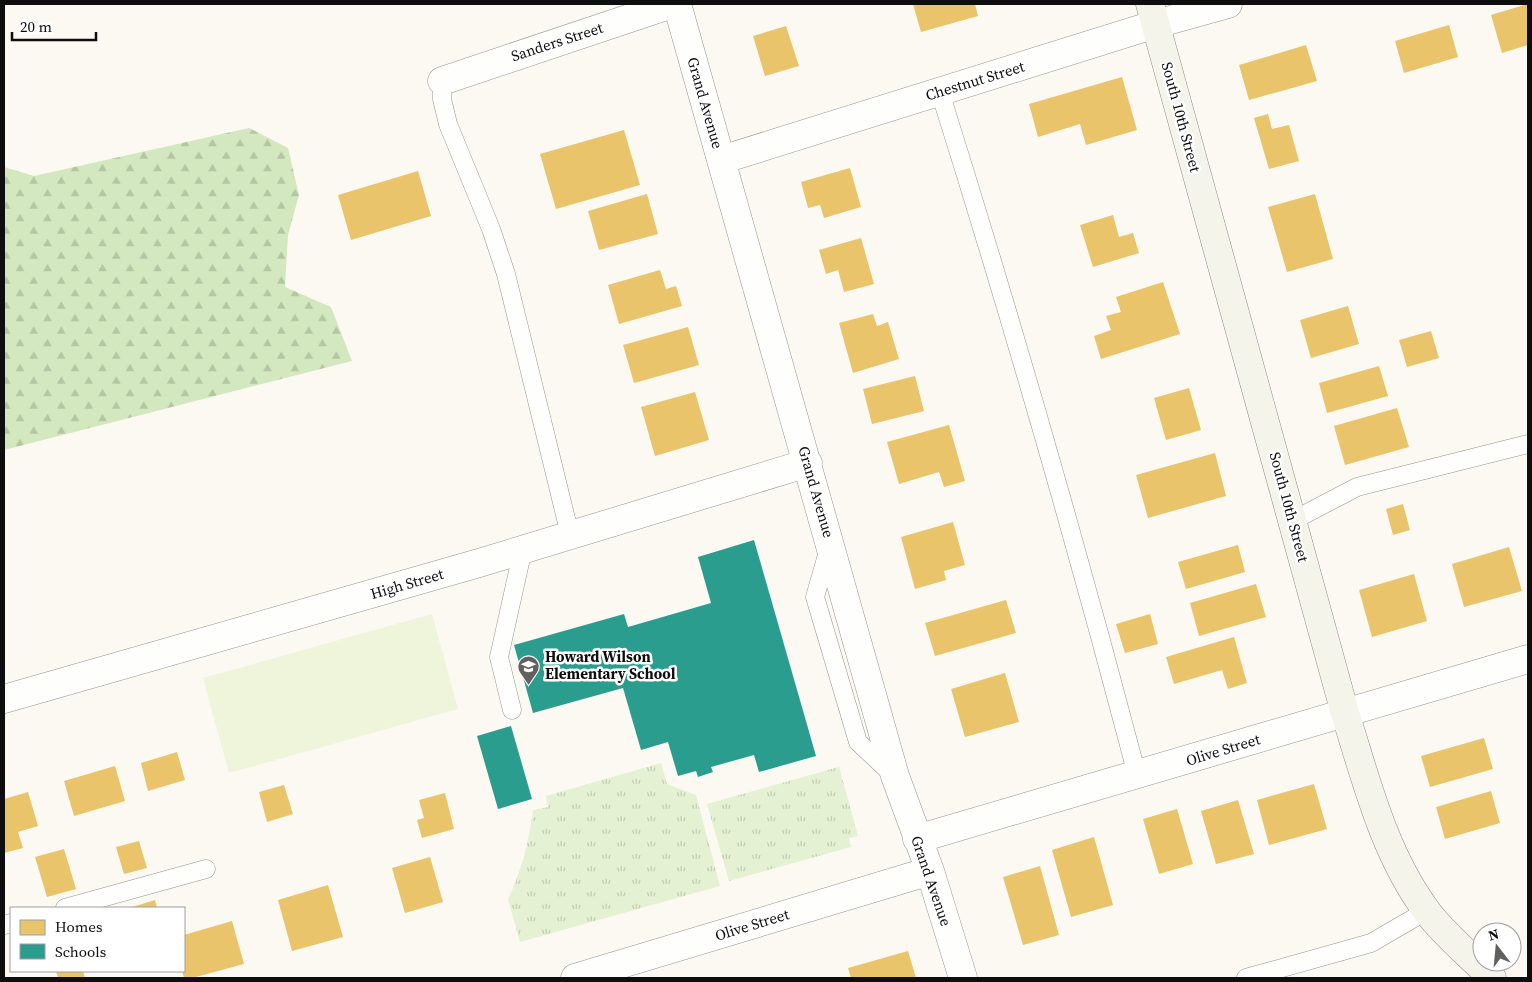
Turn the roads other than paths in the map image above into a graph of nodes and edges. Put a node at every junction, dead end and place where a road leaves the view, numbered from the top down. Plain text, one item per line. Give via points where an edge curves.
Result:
1 (672, 4) edge
2 (677, 4) edge
3 (1228, 4) edge
4 (1153, 14) edge
5 (442, 81) joint
6 (940, 92) junction
7 (721, 160) junction
8 (1528, 444) edge
9 (808, 463) junction
10 (1292, 521) junction
11 (570, 535) junction
12 (523, 549) junction
13 (1528, 659) edge
14 (4, 699) edge
15 (512, 710) dead end
16 (1345, 713) junction
17 (1137, 775) junction
18 (917, 839) junction
19 (206, 869) dead end
20 (930, 871) junction
21 (69, 907) edge
22 (1426, 911) junction
23 (1472, 960) edge
24 (575, 978) edge
25 (962, 978) edge
26 (1246, 978) edge

1 - 5 street, Sanders Street
2 - 7 street, Grand Avenue
3 - 4 street, Chestnut Street
4 - 6 street, Chestnut Street
4 - 10 street, South 10th Street
5 - 11 lane via 448,124 506,274
6 - 7 street, Chestnut Street
6 - 17 lane via 1005,301 1088,588
7 - 9 street, Grand Avenue
8 - 10 lane via 1357,487
9 - 11 street, High Street
9 - 18 street, Grand Avenue via 895,776
10 - 16 street, South 10th Street
11 - 12 street, High Street
12 - 14 street, High Street
12 - 15 lane via 499,657
13 - 16 street, Olive Street
16 - 17 street, Olive Street
16 - 22 street, South 10th Street via 1376,813 1408,882
17 - 18 street, Olive Street
18 - 20 street, Grand Avenue
19 - 21 lane
20 - 24 street, Olive Street
20 - 25 street, Grand Avenue
22 - 23 street, South 10th Street
22 - 26 lane via 1371,943

